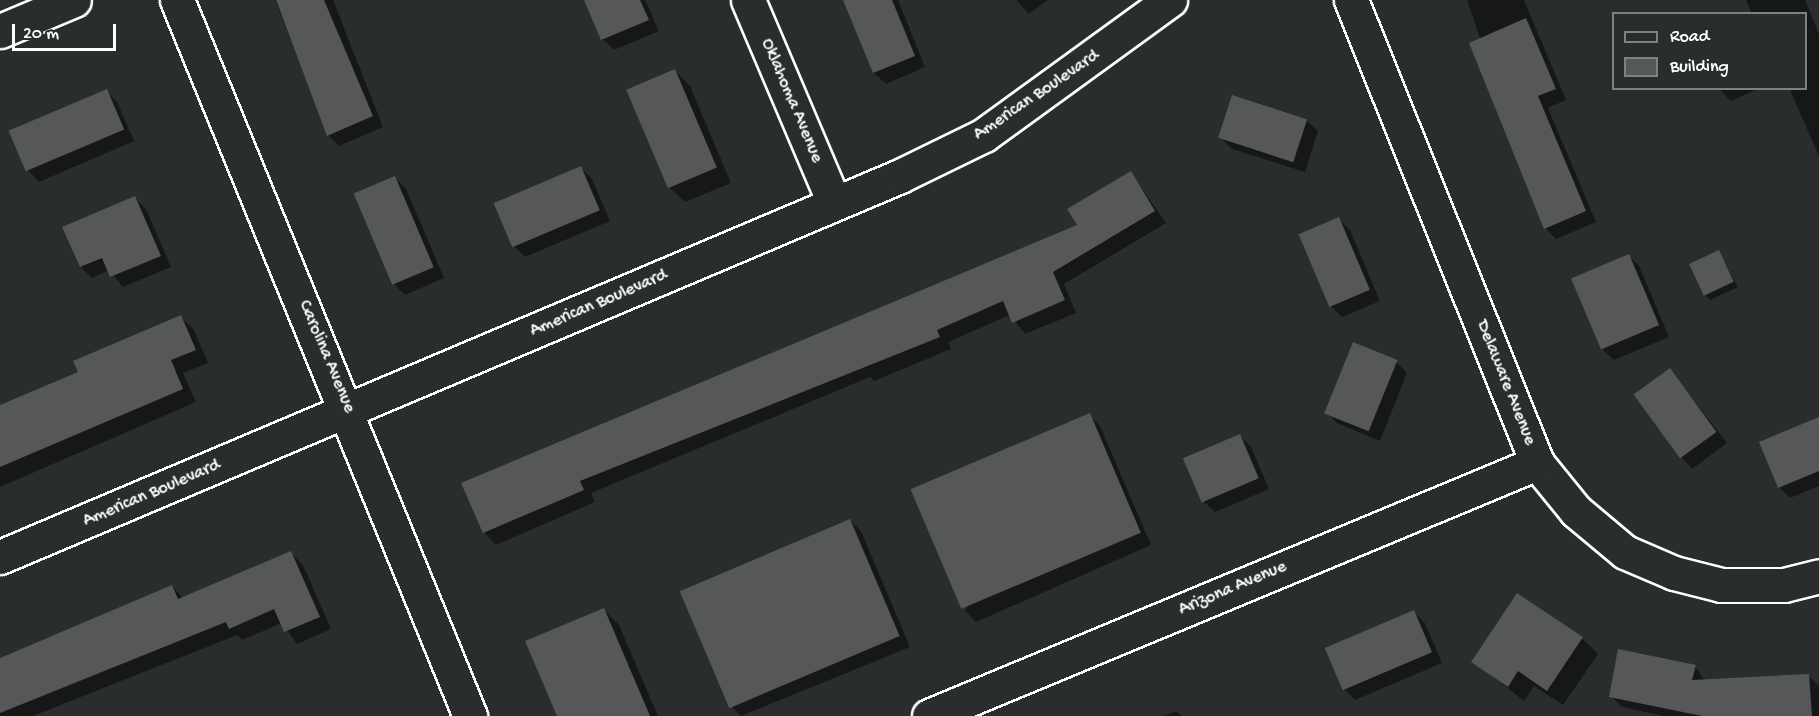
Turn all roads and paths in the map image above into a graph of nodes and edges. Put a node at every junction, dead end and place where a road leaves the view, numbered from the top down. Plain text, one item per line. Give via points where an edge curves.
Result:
1 (74, 0) edge
2 (177, 0) edge
3 (748, 0) edge
4 (1170, 0) edge
5 (1351, 0) edge
6 (0, 31) edge
7 (834, 203) junction
8 (349, 411) junction
9 (1538, 463) junction
10 (0, 557) edge
11 (1819, 576) edge
12 (470, 716) edge
13 (929, 716) edge

1 - 6 street
2 - 8 street, Carolina Avenue
3 - 7 street, Oklahoma Avenue
4 - 7 street, American Boulevard via 984,135
5 - 9 street, Delaware Avenue
7 - 8 street, American Boulevard
8 - 10 street, American Boulevard
8 - 12 street, Carolina Avenue
9 - 11 street, Delaware Avenue via 1576,511 1625,552 1674,573 1721,585 1784,585
9 - 13 street, Arizona Avenue

